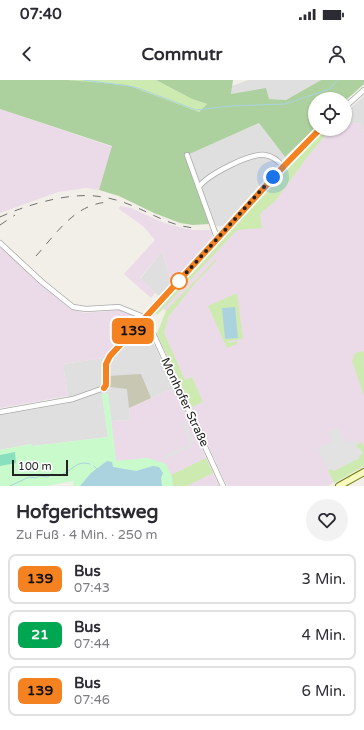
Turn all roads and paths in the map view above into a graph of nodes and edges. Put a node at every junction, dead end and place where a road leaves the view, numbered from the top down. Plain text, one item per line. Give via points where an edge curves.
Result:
1 (364, 90) edge
2 (352, 100) edge
3 (313, 136) edge
4 (187, 155) dead end
5 (284, 166) junction
6 (199, 187) junction
7 (217, 238) junction
8 (0, 243) edge
9 (146, 318) junction
10 (0, 412) edge
11 (364, 472) edge
12 (223, 486) edge
13 (338, 486) edge

1 - 2 street
3 - 5 street
4 - 6 street
5 - 6 street via 268,156 255,156 225,169
5 - 7 street
6 - 7 street
7 - 9 street
8 - 9 street via 73,307 89,309 118,306
9 - 10 street via 108,359 104,388 73,399
9 - 12 street, Monhofer Straße
11 - 13 main road

